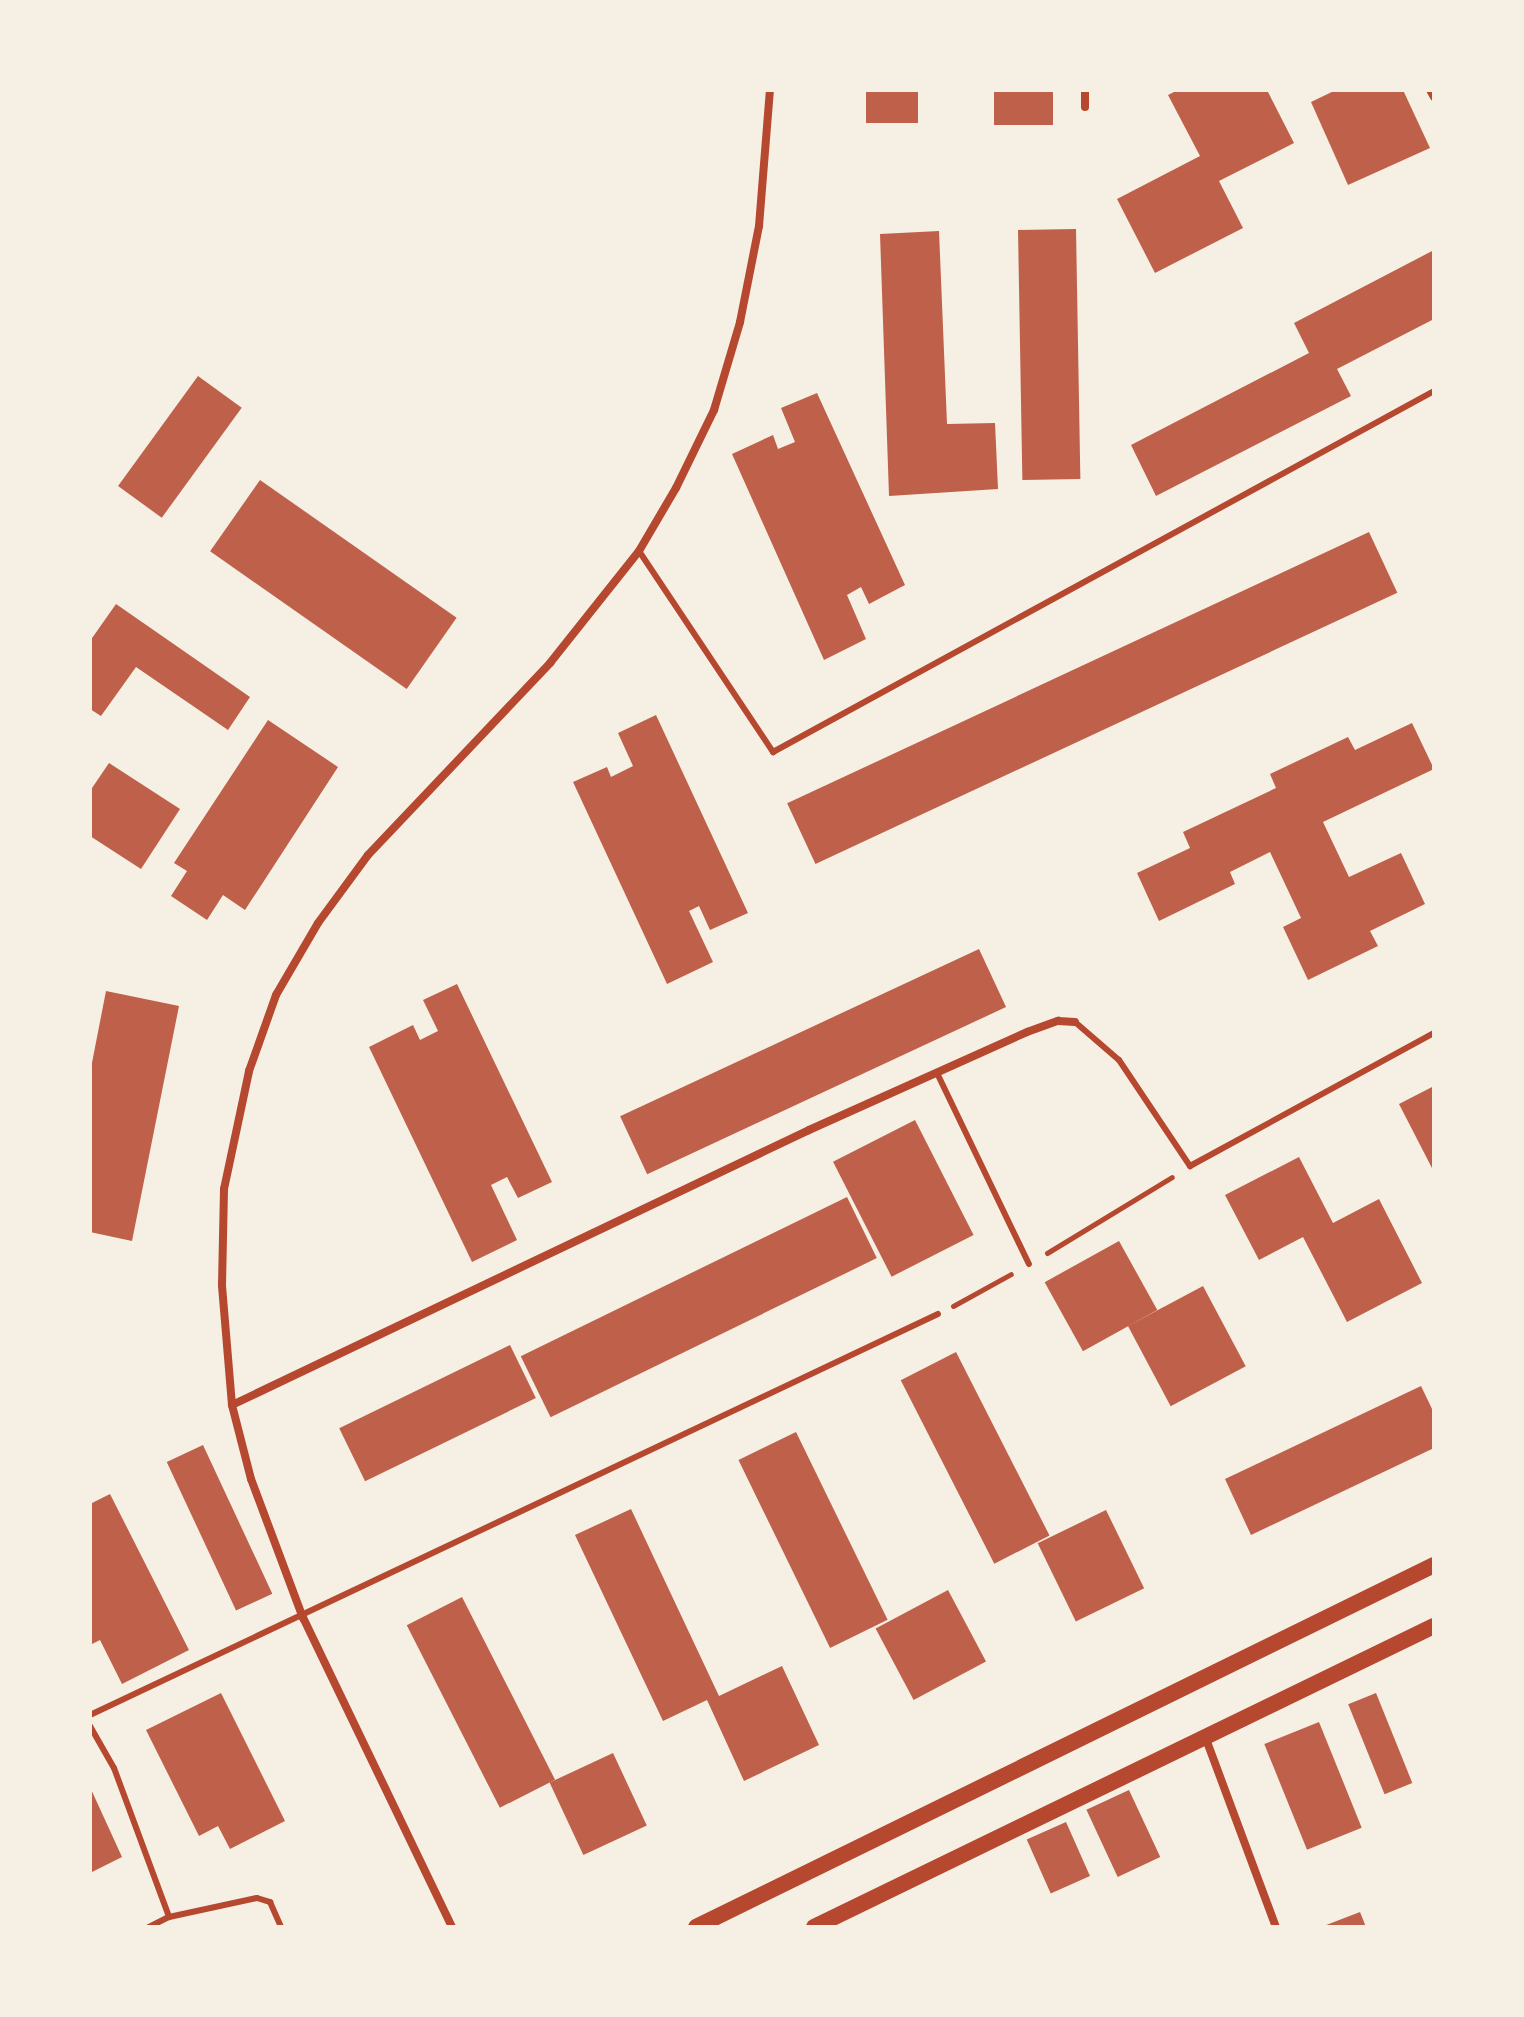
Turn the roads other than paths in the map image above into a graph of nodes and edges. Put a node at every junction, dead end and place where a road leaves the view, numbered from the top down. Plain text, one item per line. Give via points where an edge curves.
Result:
1 (770, 90) edge
2 (1085, 90) edge
3 (1430, 90) edge
4 (1434, 97) edge
5 (1085, 107) dead end
6 (1434, 391) edge
7 (639, 551) junction
8 (1075, 1022) joint
9 (1434, 1033) edge
10 (937, 1073) junction
11 (1029, 1264) road end
12 (938, 1314) road end
13 (232, 1405) junction
14 (1434, 1565) edge
15 (303, 1618) junction
16 (1434, 1626) edge
17 (90, 1715) edge
18 (90, 1726) edge
19 (1206, 1739) junction
20 (169, 1917) junction
21 (149, 1927) edge
22 (281, 1927) edge
23 (452, 1927) edge
24 (696, 1927) edge
25 (814, 1927) edge
26 (1276, 1927) edge

1 - 7 street via 759,226 740,322 714,410
2 - 5 street
3 - 4 street
6 - 7 lane via 773,752
7 - 13 street via 550,663 368,855 318,923 276,995 249,1071 224,1189 222,1285
8 - 9 lane via 1119,1060 1190,1166
8 - 10 street via 1047,1025
10 - 11 lane
10 - 13 street
12 - 15 lane
13 - 15 street via 251,1479
14 - 24 main road
15 - 17 lane
15 - 23 street
16 - 19 main road
18 - 20 lane via 114,1768
19 - 25 main road
19 - 26 street
20 - 21 lane
20 - 22 lane via 257,1898 270,1902

